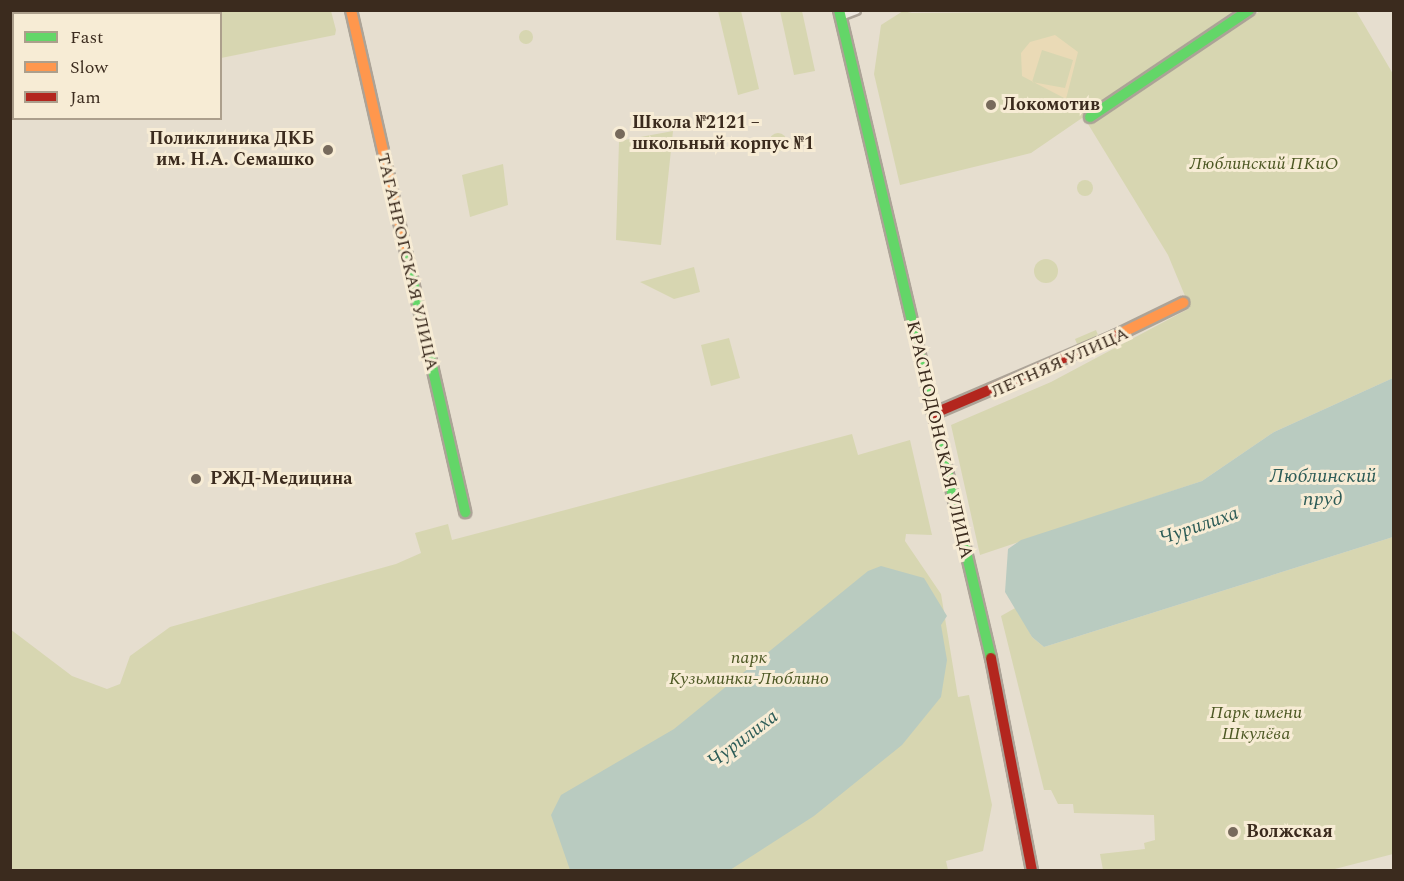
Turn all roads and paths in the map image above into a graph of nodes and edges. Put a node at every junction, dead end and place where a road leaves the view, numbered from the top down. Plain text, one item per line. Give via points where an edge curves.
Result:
1 (351, 10) edge
2 (856, 10) edge
3 (1250, 10) edge
4 (839, 13) edge
5 (1090, 117) dead end
6 (1184, 303) dead end
7 (933, 414) junction
8 (465, 512) dead end
9 (1032, 870) edge

1 - 8 street, ТАГАНРОГСКАЯ УЛИЦА
2 - 4 street
3 - 5 street
4 - 7 street, КРАСНОДОНСКАЯ УЛИЦА
6 - 7 street, ЛЕТНЯЯ УЛИЦА via 1020,381
7 - 9 street, КРАСНОДОНСКАЯ УЛИЦА via 1009,735

